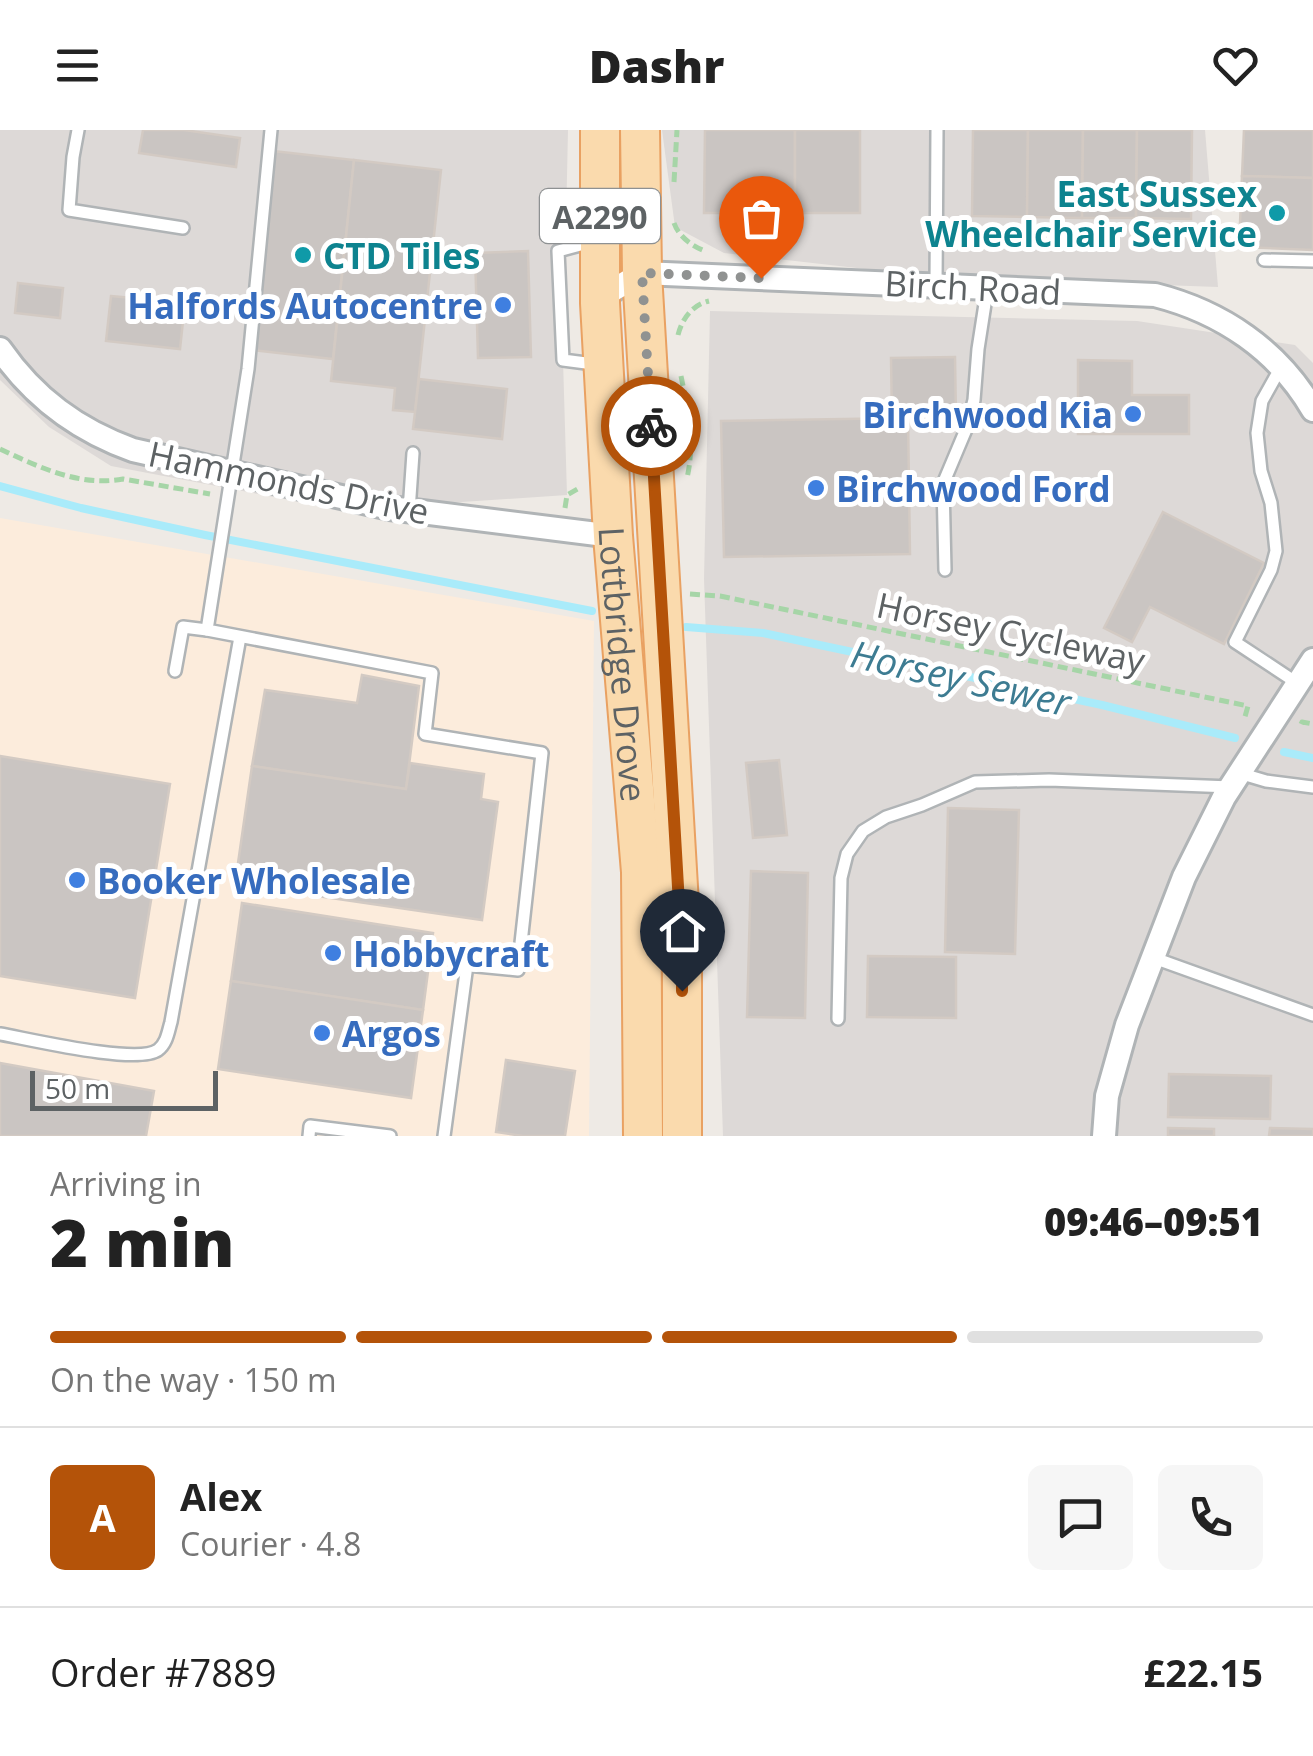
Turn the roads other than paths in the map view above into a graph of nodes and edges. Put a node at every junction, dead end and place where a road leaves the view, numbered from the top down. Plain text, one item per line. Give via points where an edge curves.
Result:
1 (78, 130) edge
2 (271, 130) edge
3 (600, 130) edge
4 (640, 130) edge
5 (937, 130) edge
6 (183, 228) dead end
7 (600, 228) junction
8 (1264, 260) dead end
9 (1313, 261) edge
10 (642, 273) junction
11 (936, 285) junction
12 (984, 288) junction
13 (600, 303) junction
14 (0, 349) edge
15 (1281, 368) junction
16 (604, 372) junction
17 (1312, 405) edge
18 (413, 453) dead end
19 (232, 471) junction
20 (409, 511) junction
21 (613, 536) junction
22 (944, 570) dead end
23 (207, 630) junction
24 (240, 637) junction
25 (1313, 662) edge
26 (175, 670) dead end
27 (1297, 683) junction
28 (1235, 780) junction
29 (1313, 787) edge
30 (1154, 958) junction
31 (1313, 1015) edge
32 (838, 1019) dead end
33 (0, 1034) edge
34 (309, 1136) edge
35 (390, 1136) edge
36 (444, 1136) edge
37 (643, 1136) edge
38 (682, 1136) edge
39 (1104, 1136) edge

1 - 6 lane via 69,210
2 - 19 lane
3 - 7 main road, Lottbridge Drove / A2290
4 - 10 main road, Lottbridge Drove / A2290
5 - 11 lane
7 - 13 main road, Lottbridge Drove / A2290
7 - 16 lane via 584,244 558,250 563,360
8 - 9 lane
10 - 11 street, Birch Road
10 - 13 street
10 - 38 main road, Lottbridge Drove / A2290 via 682,955
11 - 12 street, Birch Road
12 - 15 street, Birch Road via 1184,302 1230,324
12 - 22 lane via 974,400 944,484
13 - 16 main road, Lottbridge Drove / A2290
14 - 19 street, Hammonds Drive via 44,400 96,435
15 - 17 street, Birch Road
15 - 27 lane via 1262,400 1257,433 1276,551 1235,642
16 - 21 main road, Lottbridge Drove / A2290
18 - 20 lane
19 - 20 street, Hammonds Drive
19 - 23 lane
20 - 21 street, Hammonds Drive
21 - 37 main road, Lottbridge Drove / A2290 via 641,872
23 - 24 lane
23 - 26 lane via 183,627
24 - 33 lane via 166,1042 146,1056 123,1055
24 - 36 lane via 432,672 424,734 542,753 518,970 467,965
25 - 27 street
27 - 28 street
28 - 29 lane
28 - 30 street via 1184,876
28 - 32 lane via 974,782 886,817 847,854 841,878
30 - 31 lane
30 - 39 street via 1107,1096
34 - 35 lane via 310,1126

